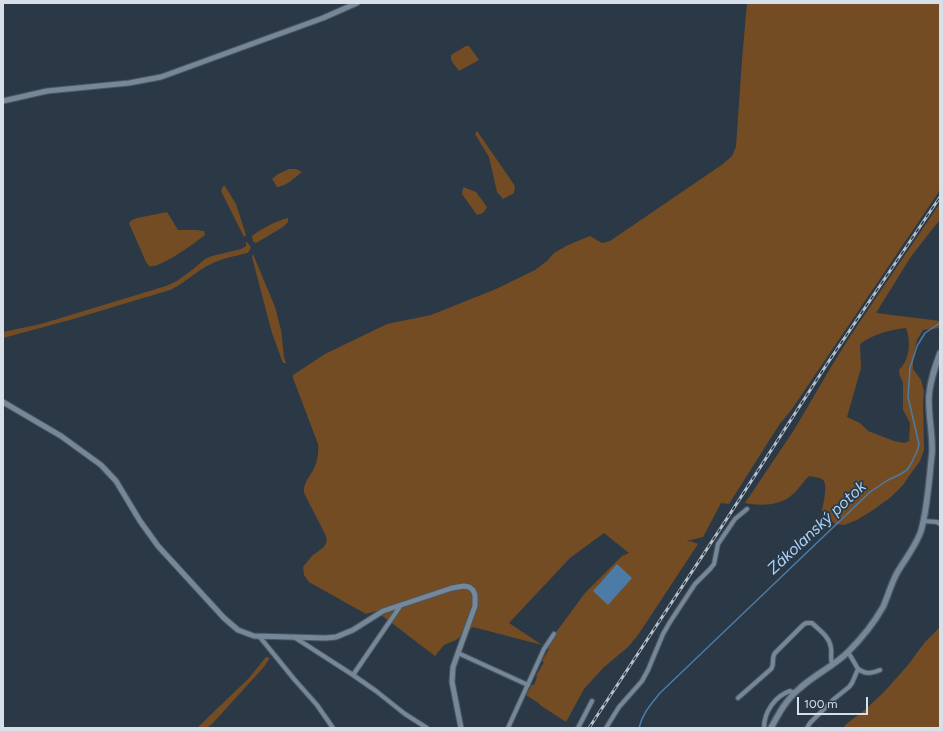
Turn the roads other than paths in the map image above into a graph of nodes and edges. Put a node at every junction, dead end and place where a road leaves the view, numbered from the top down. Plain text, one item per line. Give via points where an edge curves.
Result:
1 (357, 3) edge
2 (3, 102) edge
3 (940, 353) edge
4 (3, 402) edge
5 (747, 510) dead end
6 (923, 521) junction
7 (940, 524) edge
8 (401, 605) junction
9 (554, 634) dead end
10 (259, 636) junction
11 (294, 636) junction
12 (848, 652) junction
13 (458, 653) junction
14 (832, 664) junction
15 (858, 669) junction
16 (880, 670) dead end
17 (353, 675) junction
18 (528, 685) junction
19 (794, 693) junction
20 (738, 698) dead end
21 (592, 701) dead end
22 (333, 728) edge
23 (427, 728) edge
24 (461, 728) edge
25 (508, 728) edge
26 (578, 728) edge
27 (606, 728) edge
28 (764, 728) edge
29 (771, 728) edge
30 (807, 728) edge

1 - 2 street via 324,18 161,77 129,83 47,91
3 - 6 main road via 930,388 932,453
4 - 10 street via 61,436 101,464 116,481 158,546 224,618 238,630
5 - 27 street via 735,519 718,544 714,564 691,590 663,634 642,680 619,707
6 - 7 street
6 - 12 main road via 916,542 896,575 880,612
8 - 11 street via 383,611 336,637
8 - 13 street via 452,588 471,588 475,595 475,606
8 - 17 street
9 - 18 street via 544,649
10 - 11 street
10 - 22 street via 317,704
11 - 17 street
12 - 14 main road
12 - 15 street
13 - 18 street
13 - 24 street via 452,682
14 - 19 main road
14 - 20 street via 829,640 812,623 806,623 773,655 771,669
15 - 16 street via 868,673
15 - 30 street via 849,687
17 - 23 street
18 - 25 street
19 - 28 street via 785,693 773,703 766,715
19 - 29 main road
21 - 26 street

